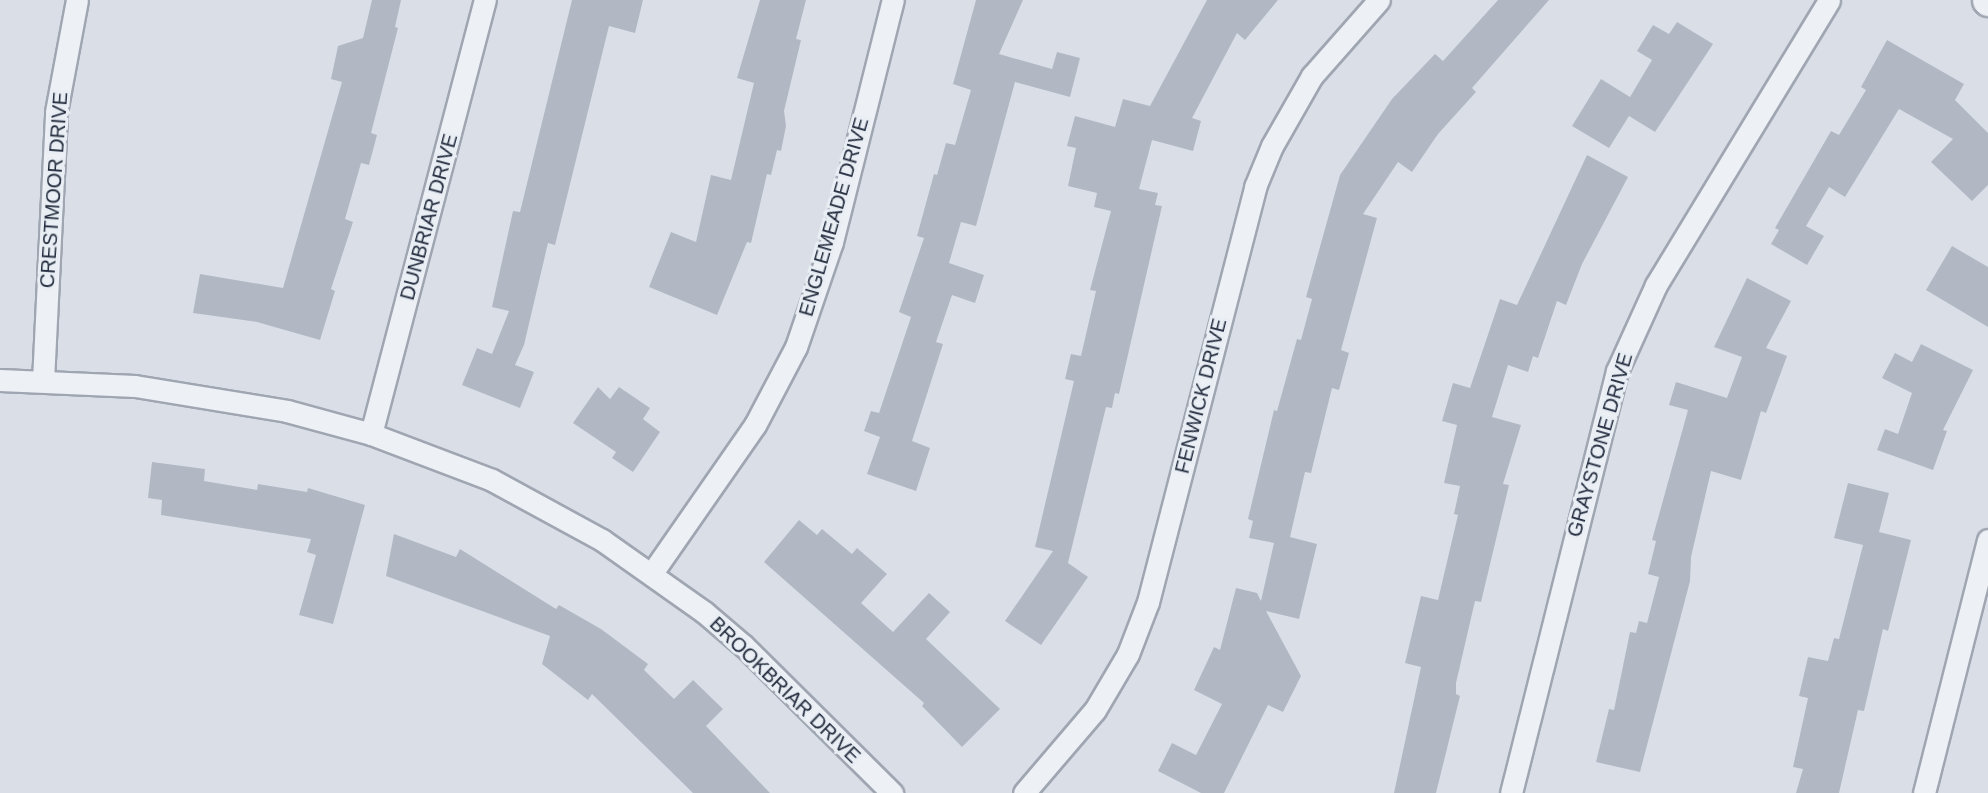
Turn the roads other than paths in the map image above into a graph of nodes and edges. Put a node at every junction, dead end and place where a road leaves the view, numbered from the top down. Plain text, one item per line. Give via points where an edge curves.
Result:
1 (77, 0) edge
2 (485, 0) edge
3 (893, 0) edge
4 (1378, 0) edge
5 (1828, 0) edge
6 (0, 380) edge
7 (43, 381) junction
8 (372, 434) junction
9 (1988, 540) edge
10 (652, 573) junction
11 (892, 793) edge
12 (1024, 793) edge
13 (1511, 793) edge
14 (1924, 793) edge

1 - 7 street, CRESTMOOR DRIVE via 56,112
2 - 8 street, DUNBRIAR DRIVE
3 - 10 street, ENGLEMEADE DRIVE via 832,242 796,347 755,425
4 - 12 street, FENWICK DRIVE via 1312,76 1272,146 1255,187 1149,602 1128,654 1095,710
5 - 13 street, GRAYSTONE DRIVE via 1667,266 1621,362
6 - 7 street, BROOKBRIAR DRIVE
7 - 8 street, BROOKBRIAR DRIVE via 196,394 287,411
8 - 10 street, BROOKBRIAR DRIVE via 502,485 567,519
9 - 14 street
10 - 11 street, BROOKBRIAR DRIVE via 744,646

